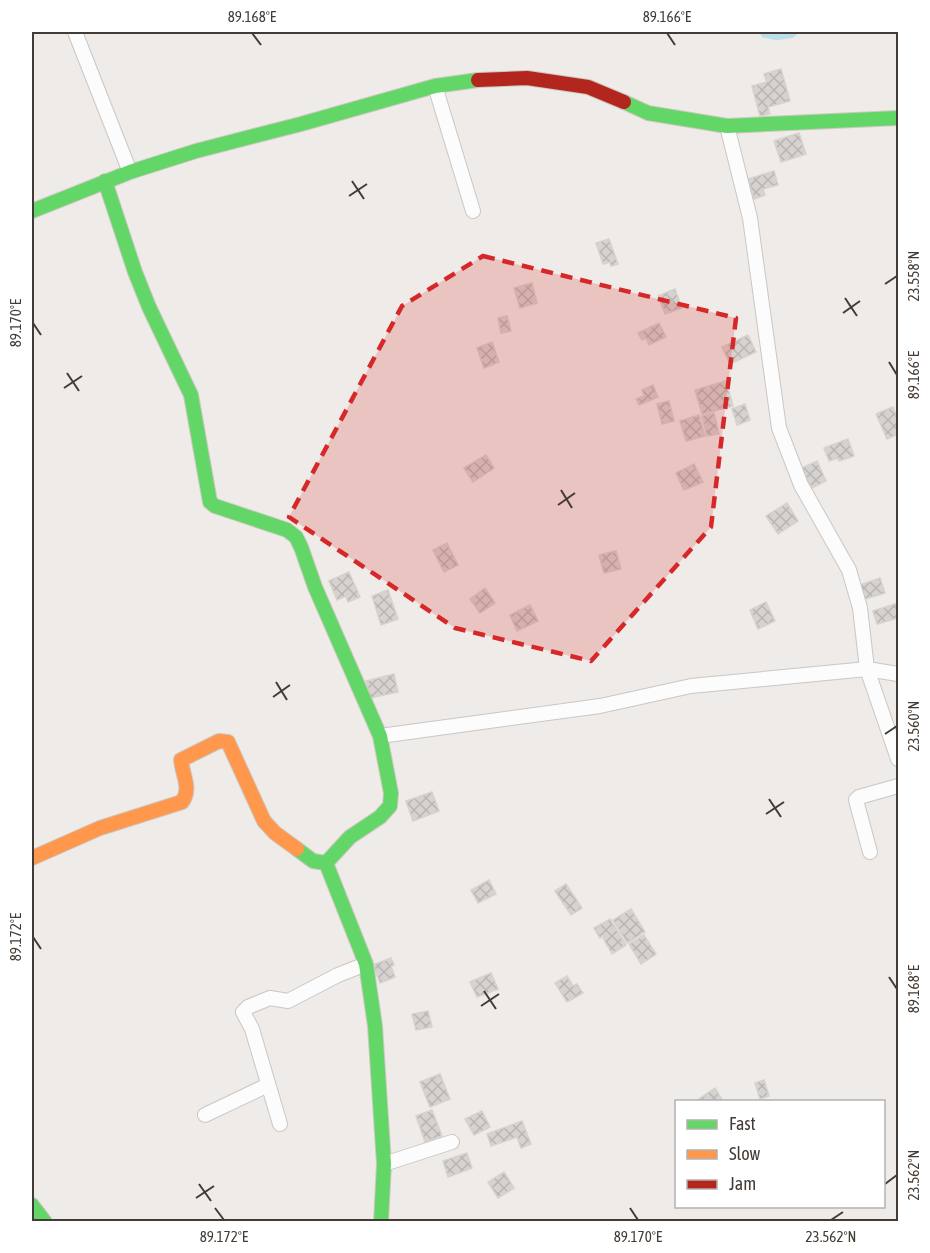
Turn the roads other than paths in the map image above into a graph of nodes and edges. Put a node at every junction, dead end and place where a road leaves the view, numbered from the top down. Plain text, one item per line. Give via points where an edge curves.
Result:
1 (75, 32) edge
2 (435, 86) junction
3 (898, 118) edge
4 (727, 126) junction
5 (130, 172) junction
6 (105, 181) junction
7 (32, 211) edge
8 (472, 211) dead end
9 (867, 669) junction
10 (898, 674) edge
11 (380, 736) junction
12 (898, 759) edge
13 (898, 786) edge
14 (870, 852) dead end
15 (32, 858) edge
16 (326, 863) junction
17 (366, 964) junction
18 (268, 1085) junction
19 (205, 1115) dead end
20 (280, 1124) dead end
21 (452, 1142) dead end
22 (384, 1164) junction
23 (32, 1205) edge
24 (45, 1221) edge
25 (381, 1221) edge

1 - 5 street
2 - 4 main road via 527,78 588,87 648,113
2 - 5 main road
2 - 8 street
3 - 4 main road
4 - 9 street via 750,218 779,428 801,485 849,570 860,608
5 - 6 main road
6 - 7 main road
6 - 11 main road via 135,273 191,395 210,502 287,530 296,537
9 - 10 street
9 - 11 street via 691,686 600,706
9 - 12 street
11 - 16 main road via 390,806 350,837
13 - 14 street via 856,800
15 - 16 main road via 100,828 182,802 188,793 181,760 219,741 228,742 231,747 264,821 313,861
16 - 17 main road
17 - 18 street via 288,1001 270,998 243,1012 252,1029
17 - 22 main road via 375,1026
18 - 19 street
18 - 20 street
21 - 22 street
22 - 25 main road
23 - 24 main road

